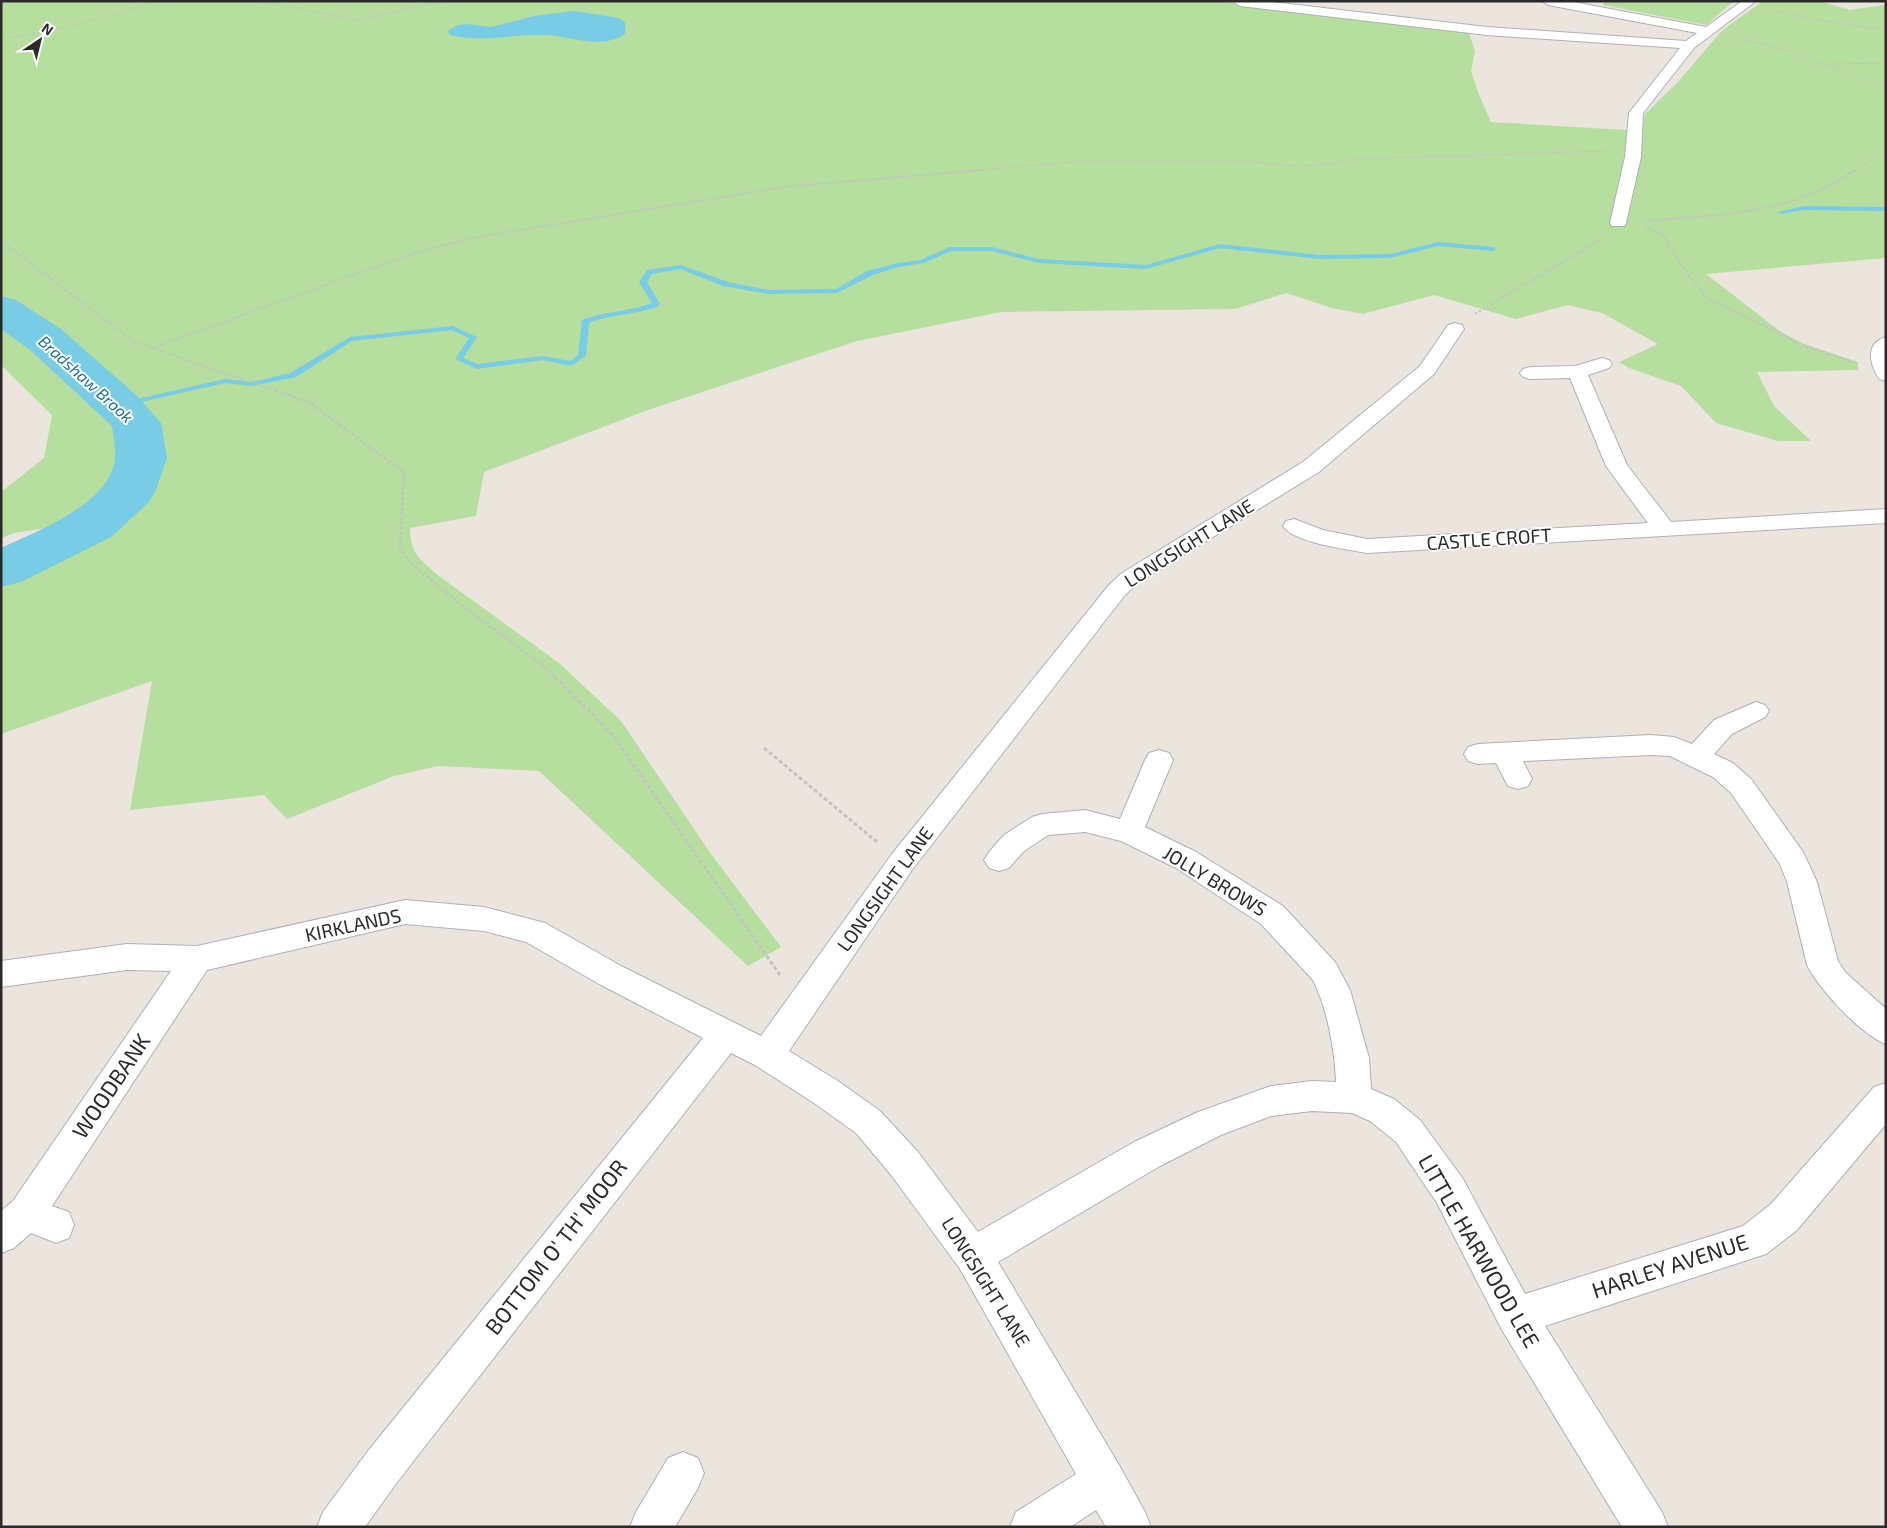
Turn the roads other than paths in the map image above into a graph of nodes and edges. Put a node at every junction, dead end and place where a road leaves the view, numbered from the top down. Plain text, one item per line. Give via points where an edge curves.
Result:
1 (1548, 1) edge
2 (1240, 2) edge
3 (1746, 3) edge
4 (1706, 31) junction
5 (1689, 45) junction
6 (1618, 220) road end
7 (1455, 330) road end
8 (1886, 343) edge
9 (1602, 364) dead end
10 (1883, 370) edge
11 (1577, 372) junction
12 (1530, 373) dead end
13 (1886, 516) edge
14 (1294, 526) dead end
15 (1663, 527) junction
16 (1756, 711) dead end
17 (1696, 756) junction
18 (1159, 760) dead end
19 (1518, 778) dead end
20 (1129, 832) junction
21 (999, 860) dead end
22 (196, 958) junction
23 (1, 974) edge
24 (1886, 1030) edge
25 (725, 1035) junction
26 (767, 1055) junction
27 (1354, 1098) junction
28 (1886, 1098) edge
29 (28, 1224) edge
30 (973, 1256) junction
31 (1516, 1316) junction
32 (683, 1473) dead end
33 (1104, 1480) junction
34 (338, 1527) edge
35 (651, 1527) edge
36 (1031, 1527) edge
37 (1130, 1527) edge
38 (1647, 1527) edge

1 - 4 street
2 - 5 street via 1487,31
3 - 4 street
4 - 5 street
5 - 6 street via 1636,113 1633,150
7 - 26 street, LONGSIGHT LANE via 1427,370 1311,467 1130,578 1117,590 902,862
8 - 10 street via 1880,355
9 - 11 street
11 - 12 street
11 - 15 street via 1617,466
13 - 15 street, CASTLE CROFT
14 - 15 street, CASTLE CROFT via 1312,541 1367,546
16 - 17 street via 1723,727
17 - 19 street via 1674,747 1651,745 1491,753
17 - 24 street via 1723,770 1740,786 1793,860 1802,882 1823,965 1834,981
18 - 20 street
20 - 21 street, JOLLY BROWS via 1085,821 1042,825 1014,843
20 - 27 street, JOLLY BROWS via 1186,860 1272,915 1324,971 1334,990 1352,1058
22 - 23 street, KIRKLANDS via 127,957
22 - 25 street, KIRKLANDS via 405,912 484,919 534,932
22 - 29 street, WOODBANK
25 - 26 street, KIRKLANDS
25 - 34 street, BOTTOM O' TH' MOOR via 395,1466
26 - 30 street, LONGSIGHT LANE via 868,1122 906,1164
27 - 30 street, LITTLE HARWOOD LEE via 1312,1096 1271,1101 1210,1123 1147,1154
27 - 31 street, LITTLE HARWOOD LEE via 1382,1110 1408,1131 1450,1191
28 - 31 street, HARLEY AVENUE via 1784,1217 1753,1241
30 - 33 street, LONGSIGHT LANE
31 - 38 street, LITTLE HARWOOD LEE
32 - 35 street
33 - 36 street
33 - 37 street, LONGSIGHT LANE

